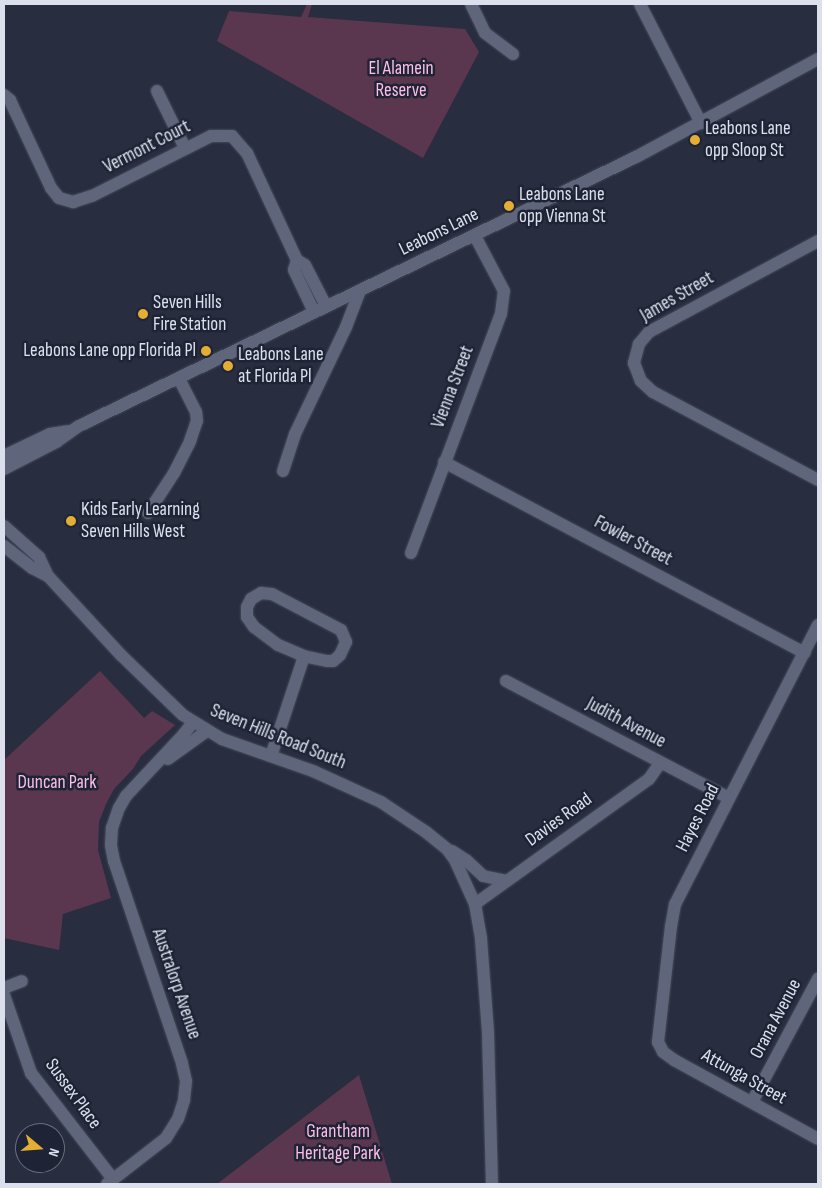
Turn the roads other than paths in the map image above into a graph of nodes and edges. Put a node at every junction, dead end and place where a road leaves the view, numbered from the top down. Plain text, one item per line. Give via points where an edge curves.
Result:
1 (471, 4) edge
2 (640, 4) edge
3 (513, 54) dead end
4 (818, 59) edge
5 (157, 91) dead end
6 (4, 95) edge
7 (701, 124) junction
8 (185, 148) junction
9 (475, 236) junction
10 (818, 241) edge
11 (360, 291) junction
12 (320, 309) junction
13 (179, 378) junction
14 (71, 430) junction
15 (4, 456) edge
16 (444, 462) junction
17 (4, 469) edge
18 (283, 471) dead end
19 (818, 480) edge
20 (148, 513) dead end
21 (4, 526) edge
22 (4, 546) edge
23 (411, 554) dead end
24 (48, 576) junction
25 (818, 626) edge
26 (804, 653) junction
27 (304, 656) junction
28 (506, 681) dead end
29 (193, 722) junction
30 (207, 731) junction
31 (271, 756) junction
32 (660, 763) junction
33 (144, 776) junction
34 (729, 798) junction
35 (447, 849) junction
36 (506, 881) junction
37 (475, 904) junction
38 (818, 979) edge
39 (22, 981) dead end
40 (4, 988) edge
41 (4, 995) edge
42 (658, 1042) joint
43 (752, 1102) junction
44 (818, 1139) edge
45 (110, 1182) edge
46 (492, 1184) edge

1 - 3 street via 485,34
2 - 7 street
4 - 7 street, Leabons Lane
5 - 8 street
6 - 8 street, Vermont Court via 10,100 51,188 59,198 73,202 92,196
7 - 9 street, Leabons Lane
8 - 12 street, Vermont Court via 211,136 232,136 246,153 297,260 305,265
9 - 11 street, Leabons Lane
9 - 16 street, Vienna Street via 504,291 502,306
10 - 19 street, James Street via 649,332 639,344 634,363 640,381 653,392
11 - 12 street, Leabons Lane
11 - 18 street via 295,434
12 - 13 street, Leabons Lane
13 - 14 street, Leabons Lane
13 - 20 street via 196,412 197,421 179,465
14 - 15 street, Leabons Lane via 50,434
14 - 17 street, Leabons Lane via 56,442
16 - 23 street, Vienna Street
16 - 26 street, Fowler Street
21 - 24 street, Seven Hills Road South via 39,557
22 - 24 street, Seven Hills Road South
24 - 29 street, Seven Hills Road South via 121,656 170,705
25 - 26 street, Hayes Road
26 - 34 street, Hayes Road
27 - 27 street via 335,660 345,645 345,636 340,630 272,594 254,596 247,607 248,622 278,645
27 - 31 street
28 - 32 street, Judith Avenue
29 - 30 street, Seven Hills Road South
29 - 33 street, Australorp Avenue
30 - 31 street, Seven Hills Road South
30 - 33 street, Australorp Avenue
31 - 35 street, Seven Hills Road South via 332,779 380,802
32 - 34 street, Judith Avenue
32 - 36 street, Davies Road via 648,779
33 - 45 street, Australorp Avenue via 119,808 112,828 111,845 182,1063 186,1090 178,1119 166,1138
34 - 42 street, Hayes Road via 672,914
35 - 36 street, Seven Hills Road South via 458,854 483,876
35 - 37 street, Seven Hills Road South via 462,871
36 - 37 street, Davies Road
37 - 46 street, Seven Hills Road South via 486,993
38 - 43 street, Orana Avenue
39 - 40 street
41 - 45 street, Sussex Place via 31,1072
42 - 43 street, Attunga Street via 661,1051 668,1056
43 - 44 street, Attunga Street

